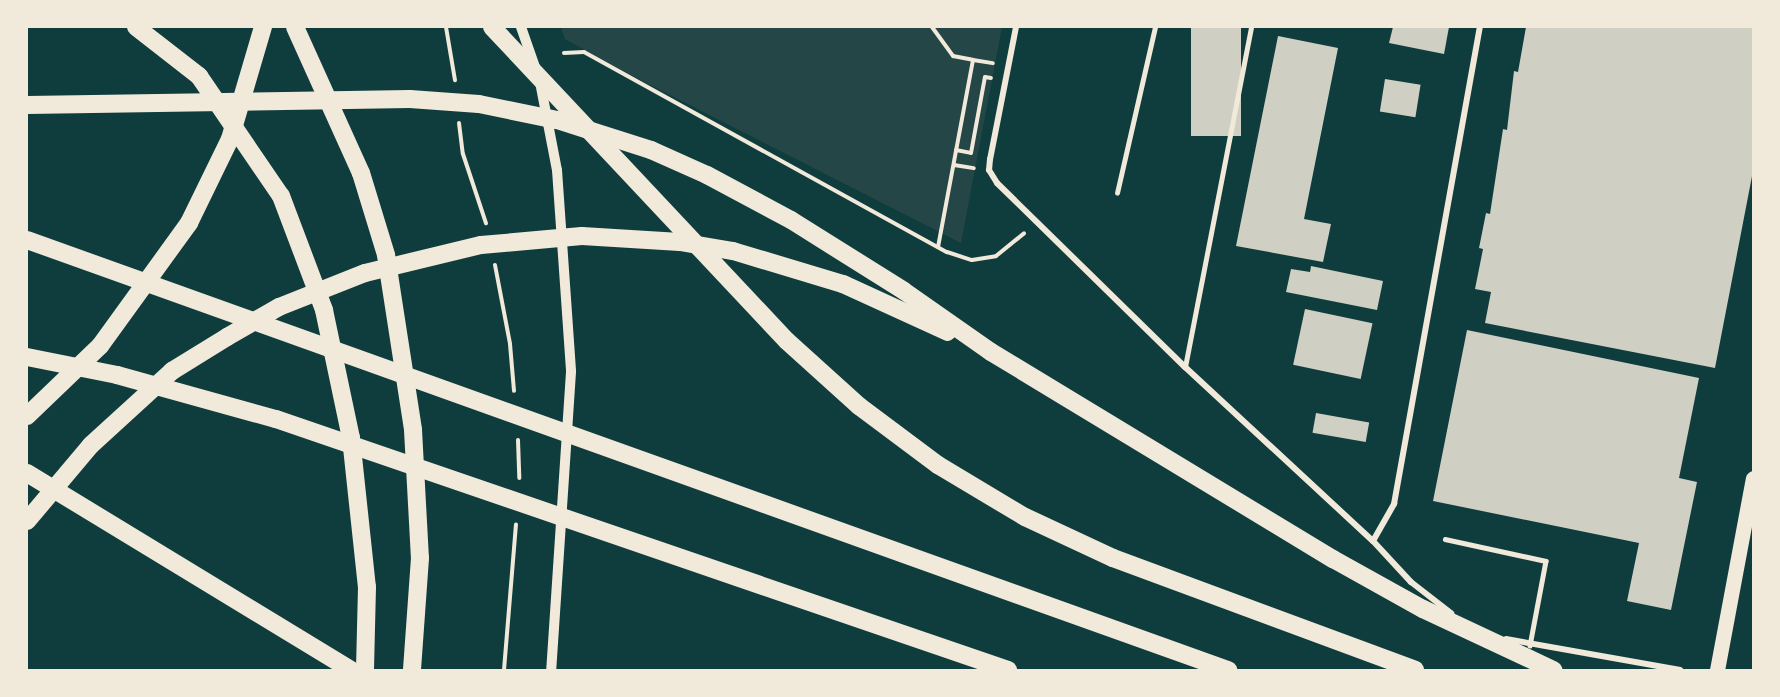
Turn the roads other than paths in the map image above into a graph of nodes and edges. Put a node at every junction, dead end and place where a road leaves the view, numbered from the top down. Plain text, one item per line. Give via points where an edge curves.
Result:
1 (135, 27) edge
2 (262, 27) edge
3 (295, 27) edge
4 (492, 27) edge
5 (521, 27) edge
6 (1016, 27) edge
7 (1155, 27) edge
8 (1251, 27) edge
9 (1480, 27) edge
10 (27, 105) edge
11 (1117, 193) dead end
12 (27, 240) edge
13 (991, 351) junction
14 (27, 357) edge
15 (1185, 368) junction
16 (27, 416) edge
17 (27, 473) edge
18 (1753, 478) edge
19 (27, 522) edge
20 (1445, 539) dead end
21 (1373, 541) junction
22 (1530, 646) junction
23 (351, 670) edge
24 (365, 670) edge
25 (412, 670) edge
26 (551, 670) edge
27 (1008, 670) edge
28 (1228, 670) edge
29 (1415, 670) edge
30 (1553, 670) edge
31 (1680, 670) edge
32 (1717, 670) edge

1 - 24 highway via 199,76 281,196 324,310 352,449 367,587
2 - 16 highway via 230,139 189,223 100,346
3 - 25 highway via 361,173 386,255 413,430 420,558
4 - 29 highway via 666,215 822,374 898,437 1025,517 1135,566
5 - 26 street via 544,94 557,170 570,352
6 - 15 street via 989,170 1036,222
7 - 11 lane
8 - 15 lane
9 - 21 street via 1394,504
10 - 13 highway via 410,99 479,104 557,120 651,150 707,175 791,220
12 - 28 highway
13 - 19 highway via 843,284 785,264 680,242 533,238 424,257 365,273 279,307 172,371 91,445
13 - 30 highway via 1333,559 1423,609
14 - 27 highway via 213,399
15 - 21 street
17 - 23 highway
18 - 32 main road
20 - 22 lane via 1546,561
21 - 22 street via 1411,582 1446,610 1485,633
22 - 31 street

